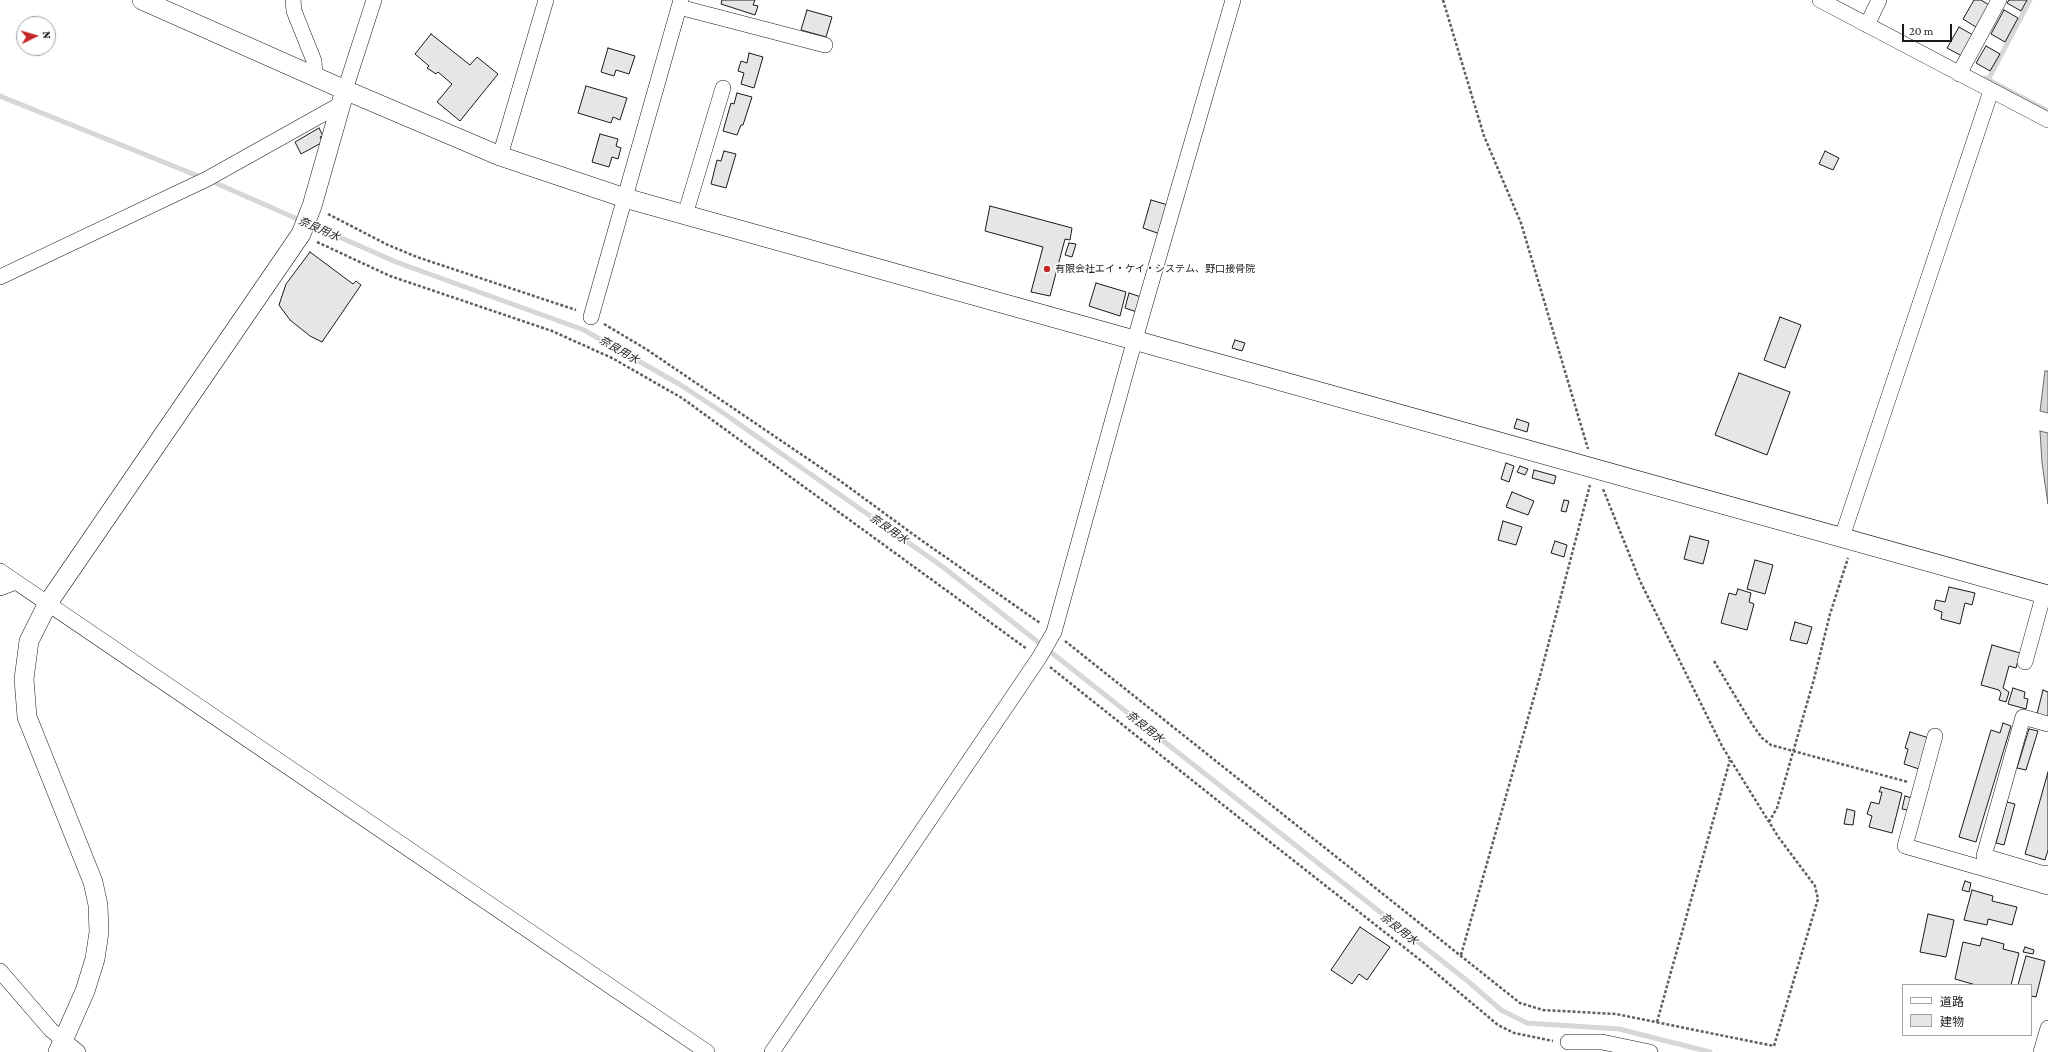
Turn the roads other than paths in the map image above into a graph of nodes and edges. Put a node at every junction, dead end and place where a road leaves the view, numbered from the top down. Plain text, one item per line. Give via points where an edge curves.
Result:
1 (142, 0) edge
2 (293, 0) edge
3 (374, 0) edge
4 (546, 0) edge
5 (1233, 0) edge
6 (1820, 0) edge
7 (1879, 0) edge
8 (1999, 0) edge
9 (680, 4) edge
10 (1867, 25) junction
11 (826, 45) dead end
12 (1959, 74) junction
13 (315, 75) junction
14 (723, 88) dead end
15 (1991, 91) junction
16 (343, 97) junction
17 (2048, 120) edge
18 (500, 156) junction
19 (625, 198) junction
20 (685, 215) junction
21 (0, 277) edge
22 (591, 317) road end
23 (1135, 339) junction
24 (1848, 539) junction
25 (0, 571) edge
26 (16, 582) junction
27 (0, 588) edge
28 (2046, 594) edge
29 (48, 603) junction
30 (2025, 662) dead end
31 (2048, 724) edge
32 (1935, 736) dead end
33 (2048, 873) edge
34 (2048, 887) edge
35 (0, 971) edge
36 (2048, 1028) edge
37 (1568, 1042) road end
38 (66, 1048) edge
39 (707, 1052) edge
40 (772, 1052) edge
41 (1650, 1052) edge
42 (2041, 1052) edge

1 - 13 street
2 - 13 street via 294,11 314,61
3 - 16 street
4 - 18 street
5 - 23 street
6 - 10 street
7 - 10 street
8 - 12 street
9 - 11 street
9 - 19 street
10 - 12 street
12 - 15 street
13 - 16 street
14 - 20 street
15 - 17 street
15 - 24 street
16 - 18 street
16 - 21 street via 206,178
16 - 29 street via 301,233
18 - 19 street
19 - 20 street
19 - 22 street
20 - 23 street
23 - 24 street
23 - 40 street via 1054,632 1039,658
24 - 28 street
25 - 26 street
26 - 27 street
26 - 29 street
28 - 30 street
29 - 38 street via 29,641 24,679 27,717 93,882 98,905 99,932 95,959
29 - 39 street
31 - 33 street via 2023,717 1984,856
32 - 34 street via 1905,846
35 - 38 street
36 - 42 street
37 - 41 street via 1602,1042

